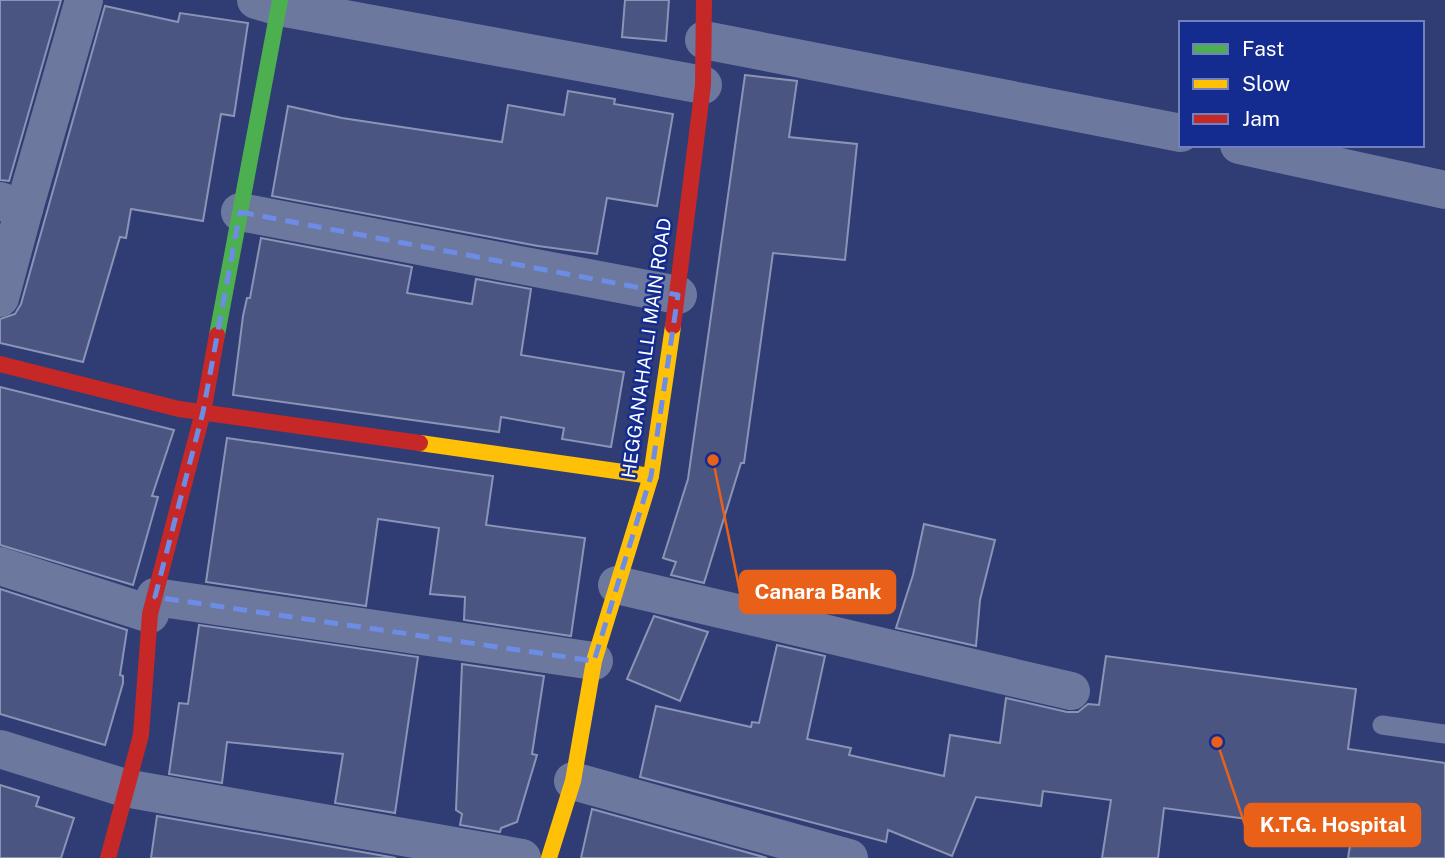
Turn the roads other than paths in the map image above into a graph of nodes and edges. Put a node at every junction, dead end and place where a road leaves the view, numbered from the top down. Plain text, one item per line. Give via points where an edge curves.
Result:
1 (84, 0) edge
2 (704, 0) edge
3 (272, 2) edge
4 (704, 40) junction
5 (703, 85) junction
6 (1179, 133) edge
7 (1248, 147) edge
8 (1445, 190) edge
9 (12, 205) edge
10 (240, 212) junction
11 (678, 295) junction
12 (0, 298) edge
13 (0, 364) edge
14 (203, 412) junction
15 (651, 476) junction
16 (0, 566) edge
17 (617, 585) junction
18 (152, 606) junction
19 (594, 661) junction
20 (1071, 691) dead end
21 (1382, 725) dead end
22 (1445, 734) edge
23 (0, 749) edge
24 (573, 780) junction
25 (125, 788) junction
26 (786, 849) edge
27 (107, 858) edge
28 (522, 858) edge
29 (549, 858) edge
30 (849, 858) edge

1 - 9 street
2 - 4 street, HEGGANAHALLI MAIN ROAD
3 - 5 street
3 - 10 street
4 - 5 street, HEGGANAHALLI MAIN ROAD
4 - 6 street
5 - 11 street, HEGGANAHALLI MAIN ROAD
7 - 8 street
9 - 12 street
10 - 11 street
10 - 14 street
11 - 15 street, HEGGANAHALLI MAIN ROAD
13 - 14 street
14 - 15 street
14 - 18 street
15 - 17 street, HEGGANAHALLI MAIN ROAD
16 - 18 street
17 - 19 street, HEGGANAHALLI MAIN ROAD
17 - 20 street
18 - 19 street
18 - 25 street via 141,735
19 - 24 street, HEGGANAHALLI MAIN ROAD
21 - 22 lane
23 - 25 street
24 - 26 street
24 - 29 street, HEGGANAHALLI MAIN ROAD
25 - 27 street
25 - 28 street
26 - 30 street

